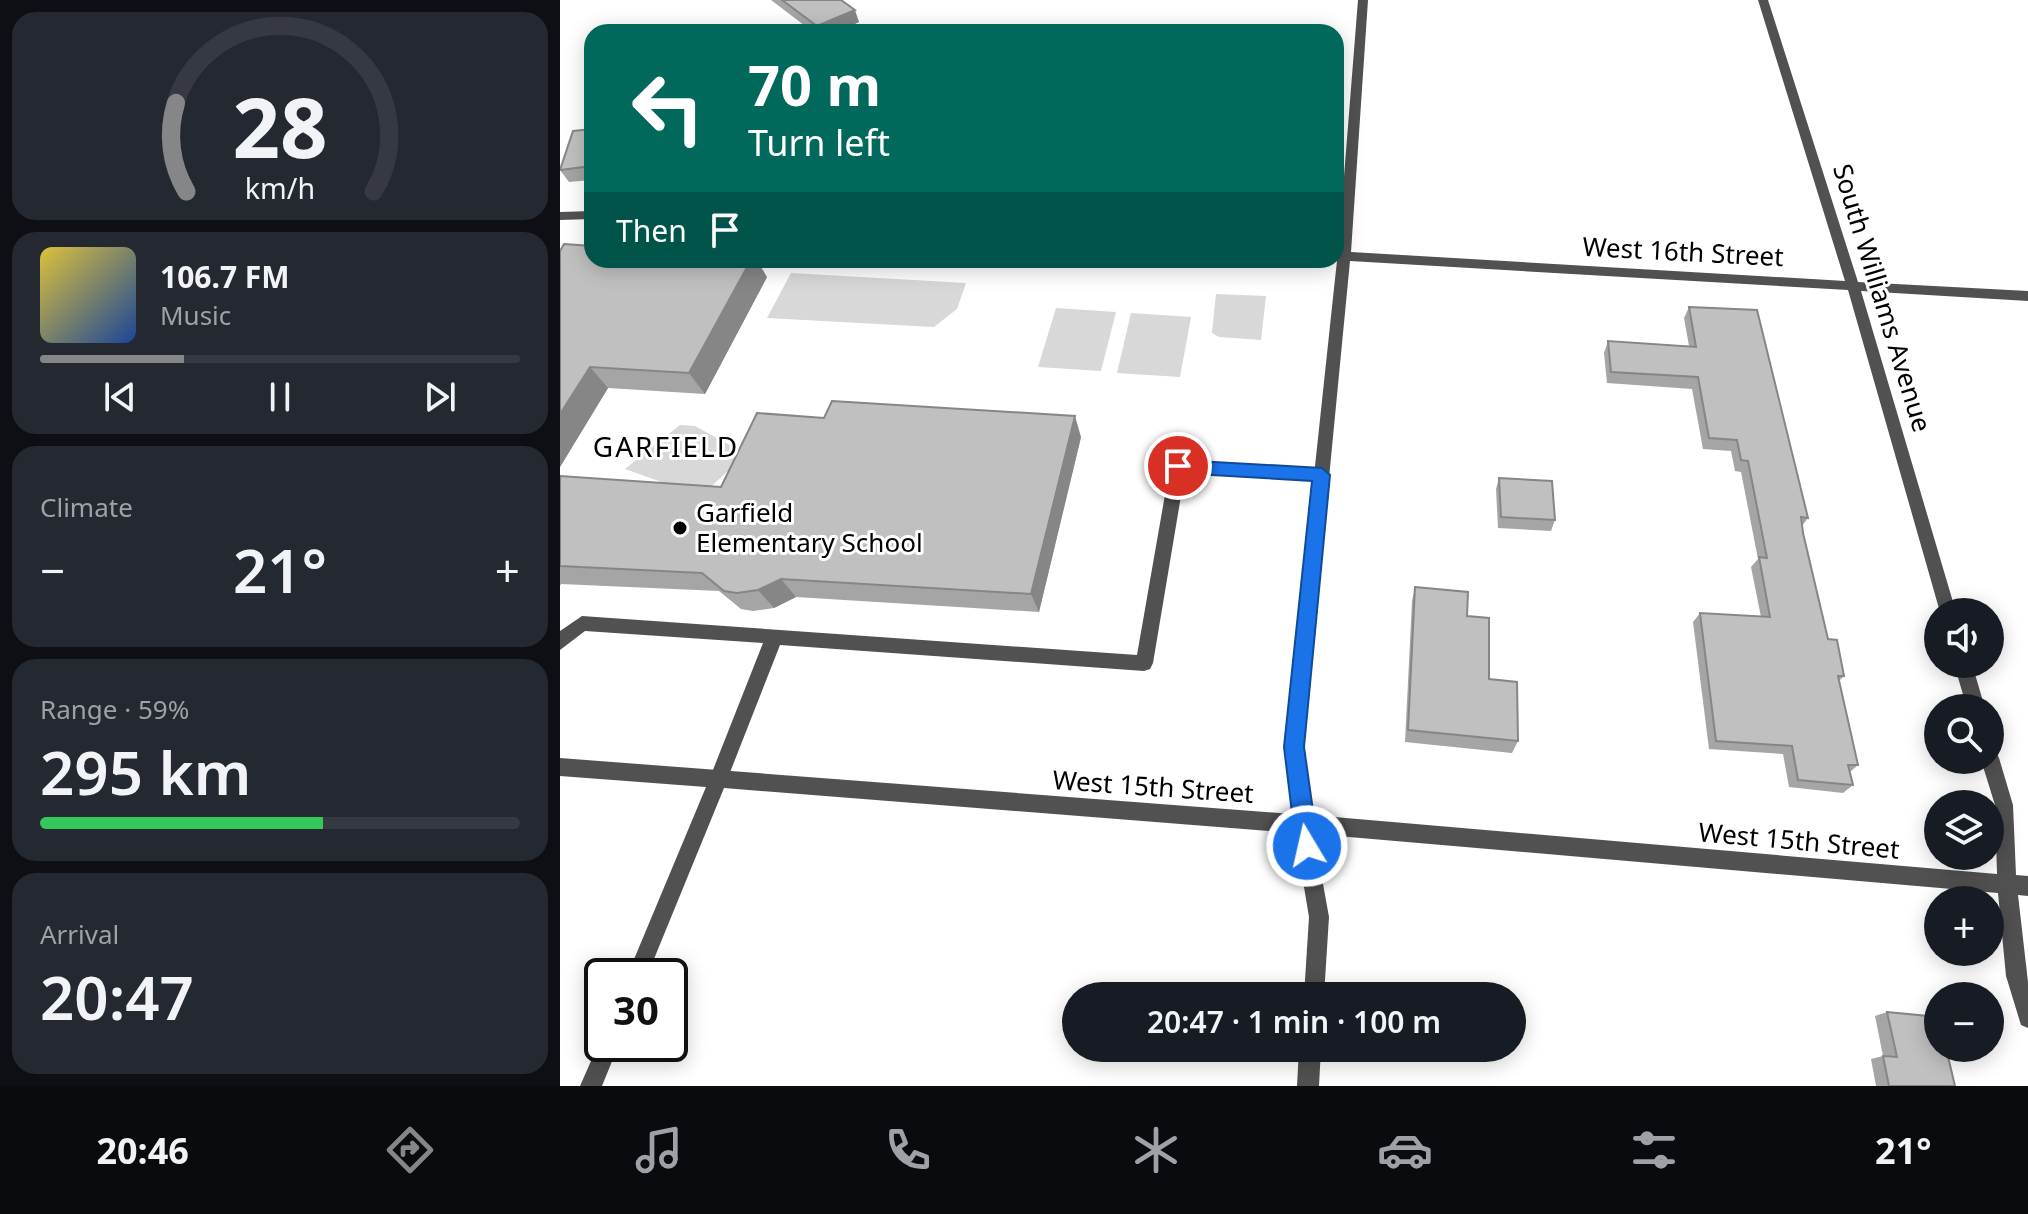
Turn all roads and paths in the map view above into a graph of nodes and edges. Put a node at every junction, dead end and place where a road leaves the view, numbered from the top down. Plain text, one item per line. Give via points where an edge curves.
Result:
1 (1363, 0) edge
2 (1763, 0) edge
3 (1344, 211) edge
4 (584, 215) edge
5 (560, 216) edge
6 (1344, 256) edge
7 (1339, 268) edge
8 (1853, 286) junction
9 (2028, 296) edge
10 (1322, 475) junction
11 (1944, 598) edge
12 (774, 637) junction
13 (560, 642) edge
14 (560, 767) edge
15 (1995, 774) edge
16 (718, 780) junction
17 (1303, 824) junction
18 (2007, 885) junction
19 (2028, 886) edge
20 (644, 958) edge
21 (1315, 982) edge
22 (2028, 1018) edge
23 (601, 1062) edge
24 (1309, 1062) edge
25 (591, 1086) edge
26 (1308, 1086) edge

1 - 3 street
2 - 8 street, South Williams Avenue
4 - 5 street
6 - 8 street, West 16th Street
7 - 10 street
8 - 9 street, West 16th Street
8 - 11 street, South Williams Avenue
10 - 12 street via 1178,466 1144,663
10 - 17 street via 1294,747
12 - 13 street via 582,623
12 - 16 street
14 - 16 street, West 15th Street
15 - 18 street via 2004,805
16 - 17 street, West 15th Street
16 - 20 street
17 - 18 street, West 15th Street
17 - 21 street via 1319,917
18 - 19 street, West 15th Street
18 - 22 street via 2016,976
23 - 25 street
24 - 26 street

